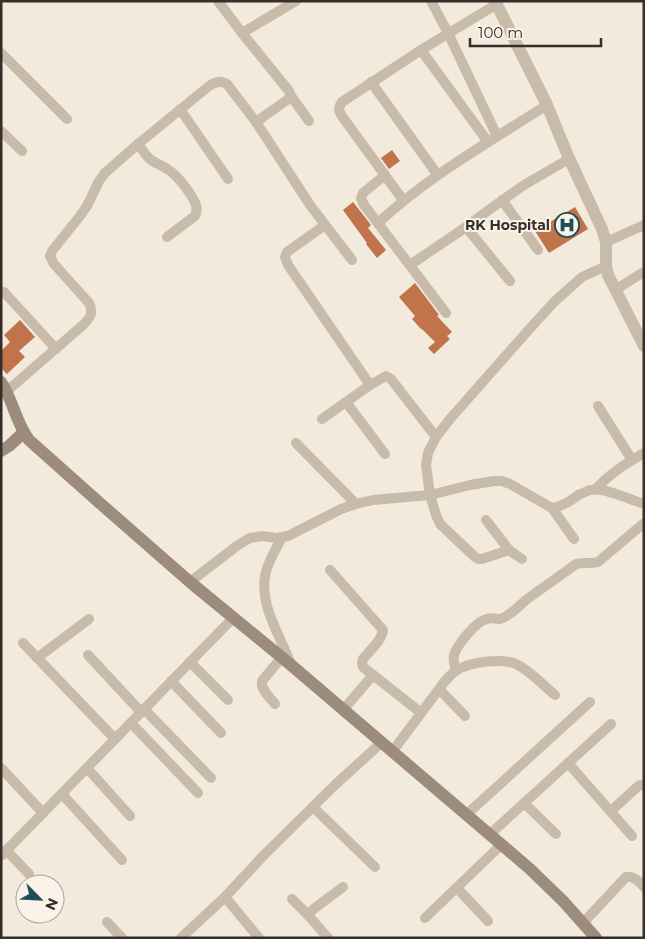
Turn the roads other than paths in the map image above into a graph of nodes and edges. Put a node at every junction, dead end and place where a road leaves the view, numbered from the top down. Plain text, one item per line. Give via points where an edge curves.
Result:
1 (218, 1) edge
2 (296, 1) edge
3 (431, 1) edge
4 (496, 3) edge
5 (281, 5) edge
6 (242, 34) junction
7 (448, 34) junction
8 (421, 50) junction
9 (1, 53) edge
10 (9, 62) junction
11 (1, 70) edge
12 (371, 82) junction
13 (291, 96) junction
14 (547, 105) junction
15 (180, 109) junction
16 (67, 119) dead end
17 (309, 121) dead end
18 (256, 122) junction
19 (1, 131) edge
20 (498, 136) junction
21 (488, 142) junction
22 (138, 144) junction
23 (22, 151) dead end
24 (570, 159) junction
25 (437, 174) junction
26 (385, 175) junction
27 (228, 179) dead end
28 (403, 200) junction
29 (502, 200) junction
30 (378, 223) junction
31 (325, 225) junction
32 (644, 225) edge
33 (466, 227) junction
34 (167, 237) dead end
35 (606, 242) junction
36 (538, 250) dead end
37 (352, 260) dead end
38 (410, 265) junction
39 (606, 266) junction
40 (642, 272) dead end
41 (510, 281) dead end
42 (615, 290) junction
43 (4, 292) dead end
44 (446, 313) dead end
45 (644, 346) edge
46 (56, 349) junction
47 (370, 385) junction
48 (4, 386) edge
49 (346, 402) junction
50 (598, 406) dead end
51 (322, 419) dead end
52 (24, 432) junction
53 (436, 437) junction
54 (296, 443) dead end
55 (1, 451) edge
56 (385, 454) dead end
57 (644, 454) edge
58 (632, 460) junction
59 (596, 490) junction
60 (430, 495) junction
61 (356, 504) junction
62 (644, 504) edge
63 (552, 508) junction
64 (486, 520) dead end
65 (644, 522) edge
66 (282, 537) junction
67 (574, 539) dead end
68 (509, 550) junction
69 (522, 559) dead end
70 (330, 570) dead end
71 (190, 582) junction
72 (233, 618) junction
73 (89, 619) dead end
74 (23, 643) dead end
75 (88, 655) dead end
76 (38, 658) junction
77 (286, 661) junction
78 (190, 662) junction
79 (456, 671) junction
80 (373, 675) junction
81 (171, 681) junction
82 (439, 689) junction
83 (555, 695) dead end
84 (228, 700) dead end
85 (590, 702) dead end
86 (275, 704) dead end
87 (143, 710) junction
88 (343, 710) junction
89 (420, 712) junction
90 (465, 716) dead end
91 (130, 723) junction
92 (611, 724) dead end
93 (222, 733) dead end
94 (114, 739) junction
95 (381, 743) junction
96 (392, 752) junction
97 (568, 763) junction
98 (1, 768) edge
99 (87, 768) junction
100 (211, 778) dead end
101 (644, 785) edge
102 (198, 793) dead end
103 (62, 794) junction
104 (524, 803) junction
105 (313, 807) junction
106 (611, 811) junction
107 (43, 813) junction
108 (466, 815) junction
109 (130, 816) dead end
110 (556, 834) dead end
111 (489, 835) junction
112 (632, 836) dead end
113 (501, 845) junction
114 (3, 854) edge
115 (122, 860) dead end
116 (375, 867) dead end
117 (29, 874) dead end
118 (644, 886) edge
119 (343, 887) dead end
120 (457, 888) junction
121 (225, 897) junction
122 (292, 899) dead end
123 (307, 914) junction
124 (425, 918) dead end
125 (488, 921) dead end
126 (107, 922) dead end
127 (583, 924) junction
128 (122, 938) edge
129 (181, 938) edge
130 (258, 938) edge
131 (328, 938) edge
132 (596, 938) edge

1 - 6 street
2 - 5 street
3 - 7 street
4 - 7 street
4 - 14 street
5 - 6 street
6 - 13 street
7 - 8 street
7 - 20 street
8 - 12 street
8 - 21 street
9 - 10 street
10 - 11 street
10 - 16 street
12 - 25 street
12 - 26 street via 338,107
13 - 17 street
13 - 18 street
14 - 20 street
14 - 24 street
15 - 18 street via 210,86 223,81
15 - 22 street
15 - 27 street
18 - 31 street
19 - 23 street
20 - 21 street
21 - 25 street
22 - 34 street via 149,158 176,175 197,207 195,216
22 - 46 street via 99,181 87,206 52,251 50,256 54,264 92,309 89,319
24 - 29 street
24 - 35 street
25 - 28 street
26 - 28 street
26 - 30 street via 360,198
28 - 30 street
29 - 33 street
29 - 36 street
30 - 38 street
31 - 37 street
31 - 47 street via 284,257
32 - 35 street
33 - 38 street
33 - 41 street
35 - 39 street
38 - 44 street
39 - 42 street
39 - 53 street via 582,277 554,302
40 - 42 street
42 - 45 street
43 - 46 street
46 - 48 street
47 - 49 street
47 - 53 street via 386,376 391,379
48 - 52 main road
49 - 51 street
49 - 56 street
50 - 58 street
52 - 55 main road
52 - 71 main road via 61,469
53 - 60 street via 426,464
54 - 61 street
57 - 58 street
58 - 59 street
59 - 62 street
59 - 63 street
60 - 61 street
60 - 63 street via 502,481
60 - 68 street via 440,524 475,557 482,559
61 - 66 street
63 - 67 street
64 - 68 street
65 - 79 street via 598,562 576,564 502,619 489,618 478,623 456,650
66 - 71 street via 250,538
66 - 77 street via 268,564 265,600 284,646
68 - 69 street
70 - 80 street via 383,630 362,663
71 - 72 main road
72 - 77 main road
72 - 78 street
73 - 76 street
74 - 76 street
75 - 87 street
76 - 94 street
77 - 86 street via 261,684
77 - 88 main road
78 - 81 street
78 - 84 street
79 - 82 street
79 - 83 street via 477,663 509,662 521,666
80 - 88 street
80 - 89 street
81 - 87 street
81 - 93 street
82 - 89 street
82 - 90 street
85 - 108 street
87 - 91 street
87 - 100 street
88 - 95 main road
89 - 96 street
91 - 94 street
91 - 102 street
92 - 97 street
94 - 99 street
95 - 96 main road
95 - 105 street
96 - 108 main road
97 - 104 street
97 - 106 street
98 - 107 street
99 - 103 street
99 - 109 street
101 - 106 street
103 - 107 street
103 - 115 street
104 - 110 street
104 - 111 street
105 - 116 street
105 - 121 street
106 - 112 street
107 - 114 street
108 - 111 main road
111 - 113 main road
113 - 120 street
113 - 127 main road via 563,901
114 - 117 street
118 - 127 street via 634,878 626,877
119 - 123 street
120 - 124 street
120 - 125 street
121 - 129 street
121 - 130 street
122 - 123 street
123 - 131 street
126 - 128 street
127 - 132 main road

